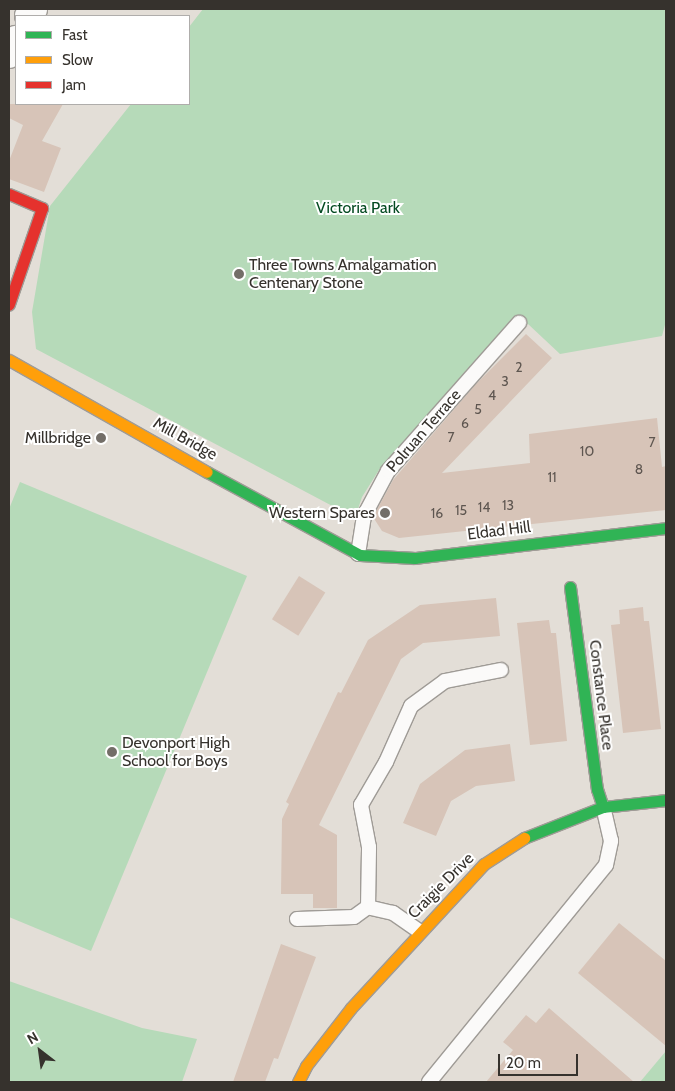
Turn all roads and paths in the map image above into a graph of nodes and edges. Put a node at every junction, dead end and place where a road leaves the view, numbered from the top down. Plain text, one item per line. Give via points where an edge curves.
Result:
1 (15, 42) edge
2 (9, 54) edge
3 (9, 194) edge
4 (9, 304) edge
5 (519, 322) dead end
6 (11, 367) edge
7 (666, 528) edge
8 (337, 545) joint
9 (358, 554) junction
10 (570, 587) dead end
11 (501, 670) dead end
12 (666, 800) edge
13 (603, 807) junction
14 (368, 907) junction
15 (297, 919) dead end
16 (419, 931) junction
17 (298, 1082) edge
18 (429, 1082) edge

1 - 2 street
3 - 4 street via 42,208
5 - 9 lane, Polruan Terrace via 388,471 364,516
6 - 8 street, Mill Bridge
7 - 9 street, Eldad Hill via 415,558 385,559
8 - 9 street, Eldad Hill
10 - 13 street, Constance Place via 597,789
11 - 14 lane via 445,681 411,706 386,762 361,805 368,847
12 - 13 street, Craigie Drive
13 - 16 street, Craigie Drive via 532,834 484,864
13 - 18 lane via 611,842 606,865
14 - 15 lane via 354,917
14 - 16 lane via 393,913
16 - 17 street, Craigie Drive via 351,1008 306,1066

